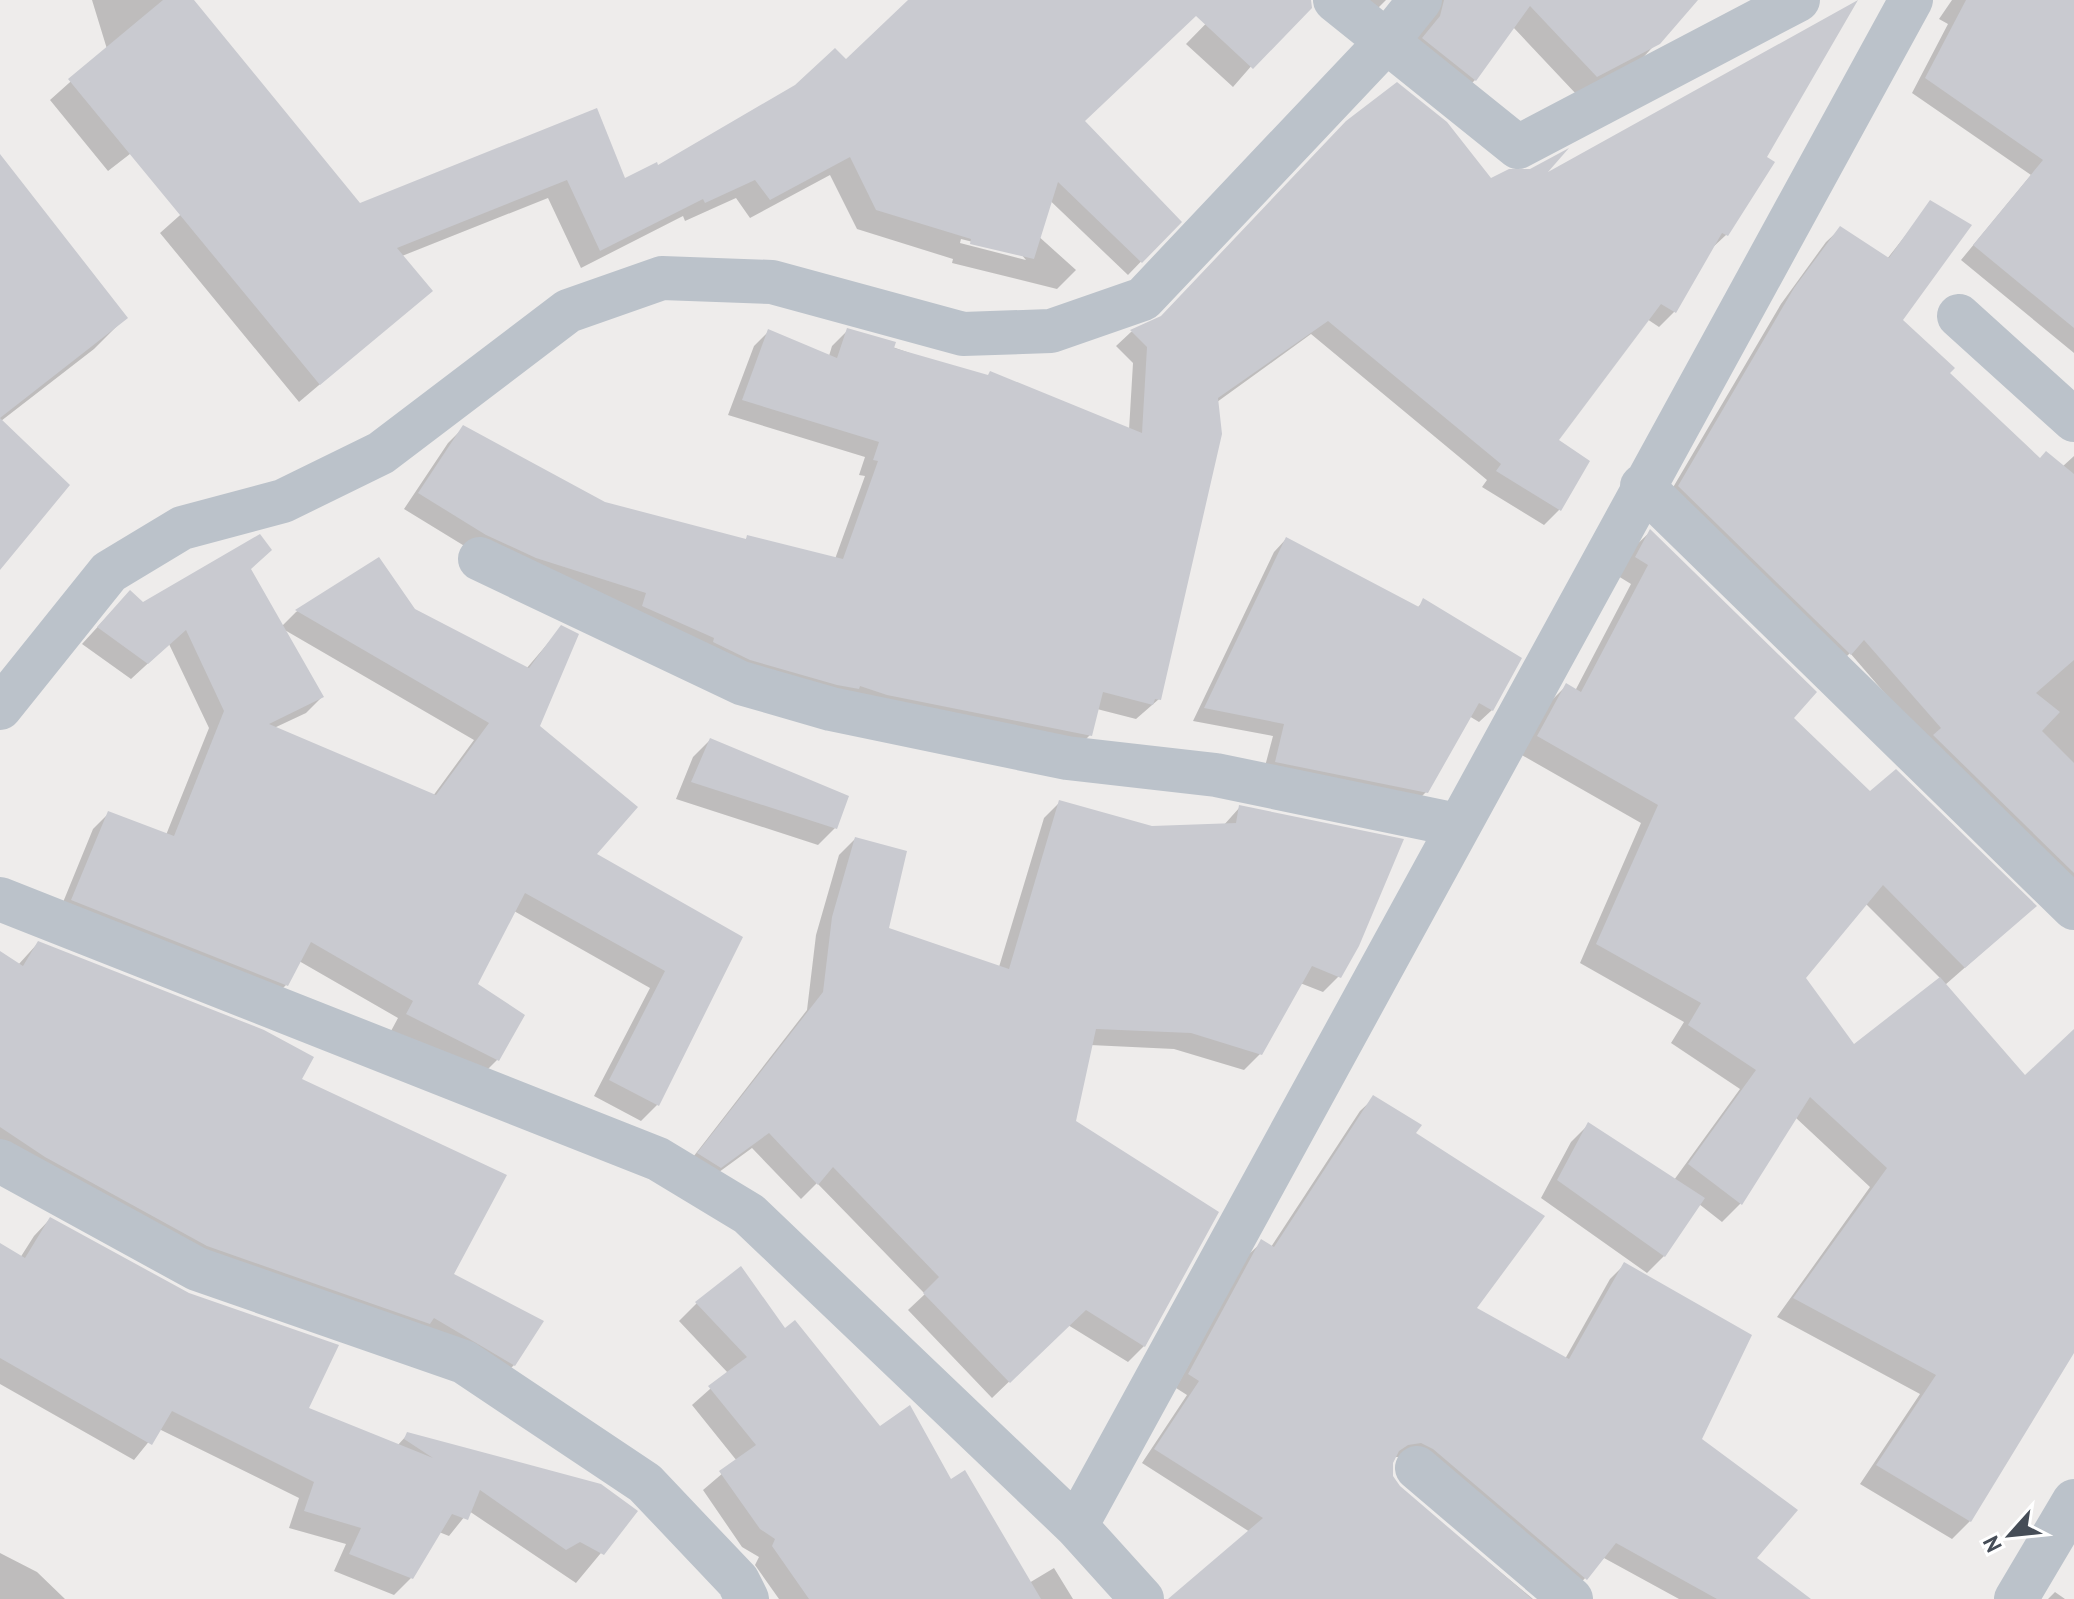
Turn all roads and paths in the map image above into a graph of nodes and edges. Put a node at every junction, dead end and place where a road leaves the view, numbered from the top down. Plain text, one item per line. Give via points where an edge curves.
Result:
1 (1335, 0) edge
2 (1420, 0) edge
3 (1798, 0) edge
4 (1911, 0) edge
5 (1388, 40) junction
6 (1959, 316) dead end
7 (2074, 420) edge
8 (1642, 486) junction
9 (480, 559) dead end
10 (0, 708) edge
11 (1457, 825) junction
12 (0, 899) edge
13 (2074, 908) edge
14 (0, 1161) edge
15 (1417, 1468) dead end
16 (2074, 1501) edge
17 (1076, 1526) junction
18 (747, 1599) edge
19 (1142, 1599) edge
20 (1571, 1599) edge
21 (2016, 1599) edge

1 - 5 street
2 - 5 street
3 - 5 street via 1518,147
4 - 8 street
5 - 10 street via 1143,299 1051,331 963,334 772,282 662,278 568,311 381,453 283,501 182,528 109,572
6 - 7 street
8 - 11 street
8 - 13 street
9 - 11 street via 741,683 831,709 1067,758 1216,775
11 - 17 street
12 - 17 street via 658,1159 749,1214
14 - 18 street via 197,1269 464,1362 645,1483 738,1581
15 - 20 street
16 - 21 street
17 - 19 street

